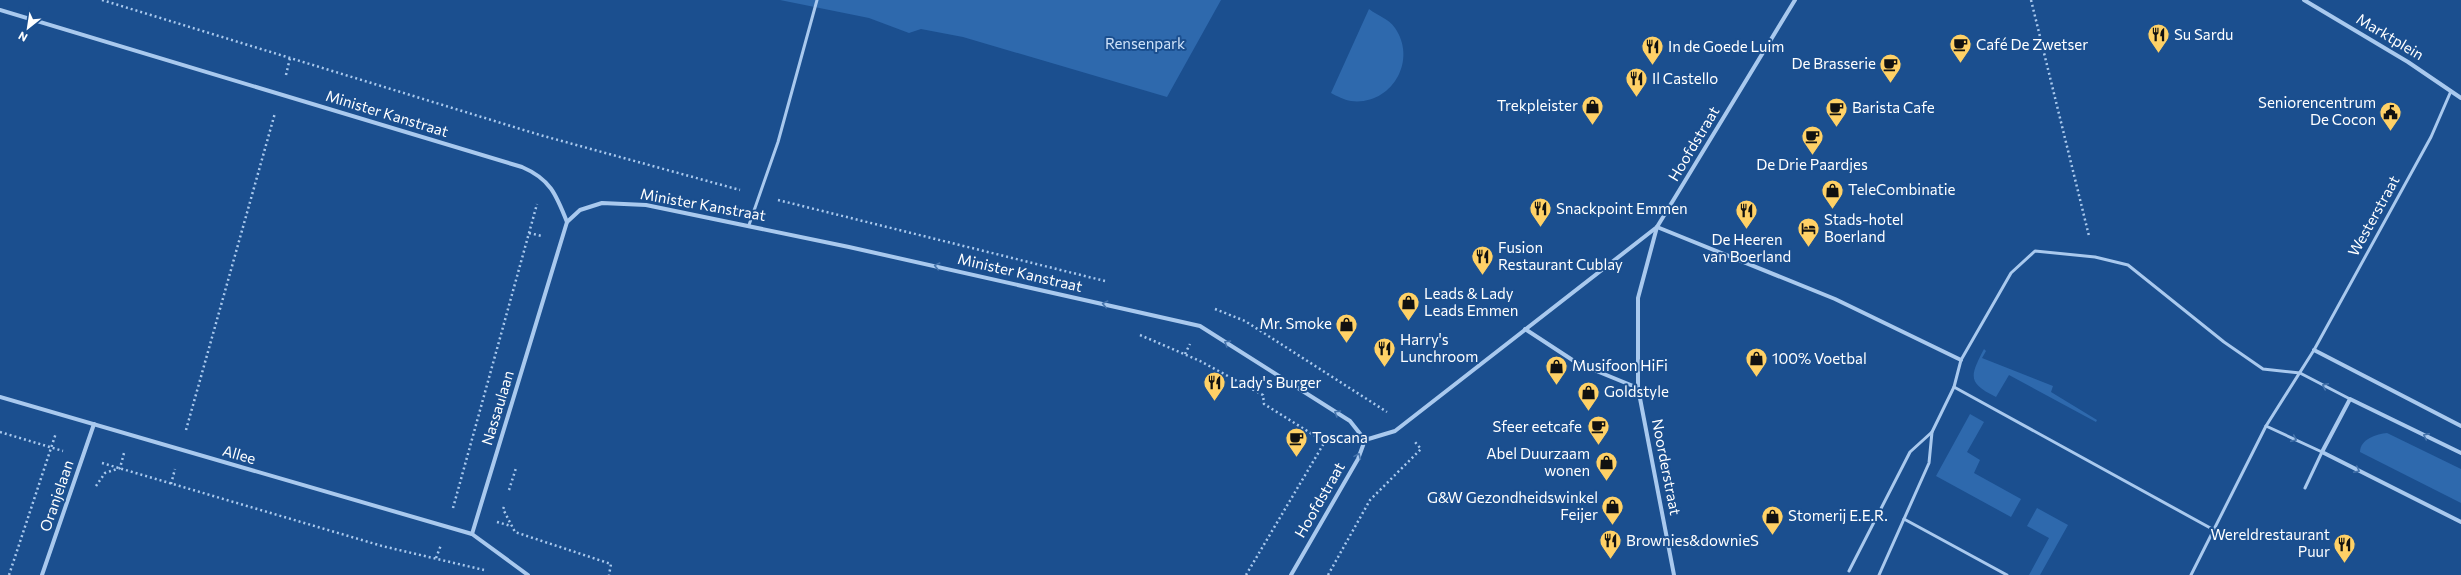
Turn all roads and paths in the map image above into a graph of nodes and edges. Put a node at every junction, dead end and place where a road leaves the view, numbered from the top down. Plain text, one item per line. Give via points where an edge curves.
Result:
1 (102, 0) edge
2 (817, 0) edge
3 (1795, 0) edge
4 (2031, 0) edge
5 (2304, 0) edge
6 (0, 10) edge
7 (290, 58) junction
8 (2452, 91) junction
9 (280, 95) junction
10 (2461, 98) edge
11 (268, 110) dead end
12 (276, 112) junction
13 (283, 114) dead end
14 (760, 196) junction
15 (534, 200) dead end
16 (567, 222) junction
17 (749, 225) junction
18 (1657, 227) junction
19 (2095, 258) junction
20 (1525, 329) junction
21 (1134, 333) dead end
22 (2314, 350) junction
23 (1961, 360) junction
24 (2300, 373) junction
25 (1954, 387) junction
26 (1638, 388) junction
27 (1356, 391) dead end
28 (0, 397) edge
29 (2350, 399) junction
30 (61, 415) junction
31 (1341, 415) junction
32 (94, 424) junction
33 (1402, 425) junction
34 (2266, 426) junction
35 (2461, 426) edge
36 (0, 432) edge
37 (1932, 432) junction
38 (130, 434) junction
39 (1365, 440) junction
40 (1324, 442) junction
41 (52, 448) junction
42 (181, 450) junction
43 (2322, 452) junction
44 (2461, 453) edge
45 (83, 458) junction
46 (517, 464) dead end
47 (120, 468) junction
48 (171, 484) junction
49 (2305, 488) dead end
50 (93, 489) dead end
51 (508, 494) dead end
52 (505, 502) dead end
53 (1904, 519) junction
54 (2461, 522) edge
55 (447, 527) junction
56 (2214, 530) junction
57 (472, 534) junction
58 (436, 558) junction
59 (1849, 571) dead end
60 (490, 572) dead end
61 (9, 575) edge
62 (42, 575) edge
63 (528, 575) edge
64 (608, 575) edge
65 (1246, 575) edge
66 (1290, 575) edge
67 (1328, 575) edge
68 (1674, 575) edge
69 (1879, 575) edge
70 (2007, 575) edge
71 (2191, 575) edge

1 - 7 path
2 - 14 lane via 778,142
3 - 18 street, Hoofdstraat
4 - 19 path
5 - 8 street, Marktplein
6 - 9 street, Minister Kanstraat
7 - 9 path
7 - 14 path via 540,135
8 - 10 street, Marktplein
8 - 22 lane, Westerstraat via 2431,137
9 - 12 path
9 - 16 street, Minister Kanstraat via 522,167 538,174 555,192
11 - 12 path
12 - 13 path
12 - 42 path
14 - 17 lane
15 - 55 path via 537,204
16 - 17 street, Minister Kanstraat via 580,210 602,203 646,205
16 - 57 street, Nassaulaan
31 -> 17 street, Minister Kanstraat via 1200,326
18 - 20 street, Hoofdstraat
18 - 23 street via 1835,300
18 - 26 street, Noorderstraat via 1638,298
19 - 23 lane via 2035,251 2011,273
19 - 24 lane via 2128,265 2224,342 2263,369
20 - 26 street via 1577,363
20 - 33 street, Hoofdstraat
21 - 40 path via 1200,361 1263,395 1264,404
22 - 24 lane, Westerstraat
22 - 35 street
23 - 25 lane
29 -> 24 lane
24 - 34 lane, Westerstraat
25 - 37 lane
25 - 56 lane
26 - 68 street, Noorderstraat
27 - 31 path
28 - 30 street, Allee
29 - 43 street
44 -> 29 street
30 - 32 street, Allee
30 - 41 path
31 - 39 street, Minister Kanstraat via 1350,421
31 - 40 path
32 - 38 street, Allee
32 - 45 street, Oranjelaan
33 - 39 street, Hoofdstraat via 1393,433
33 - 67 path via 1421,450 1370,500
34 -> 43 lane
34 - 56 lane, Westerstraat
36 - 41 path
37 - 53 lane via 1929,463
37 - 59 lane via 1910,452
38 - 42 street, Allee
38 - 47 path
66 -> 39 street, Hoofdstraat via 1358,459
40 - 65 path
41 - 45 path
41 - 61 path
42 - 48 path
42 - 55 street, Allee
43 - 49 lane
43 -> 54 street
45 - 47 path
45 - 62 street, Oranjelaan
46 - 51 path
47 - 48 path
47 - 50 path via 105,473
48 - 58 path via 382,546
52 - 64 path via 503,509 515,532 611,564
53 - 69 lane
53 - 70 lane
55 - 57 street, Allee
55 - 58 path
56 - 71 lane, Westerstraat
57 - 63 street
58 - 60 path

